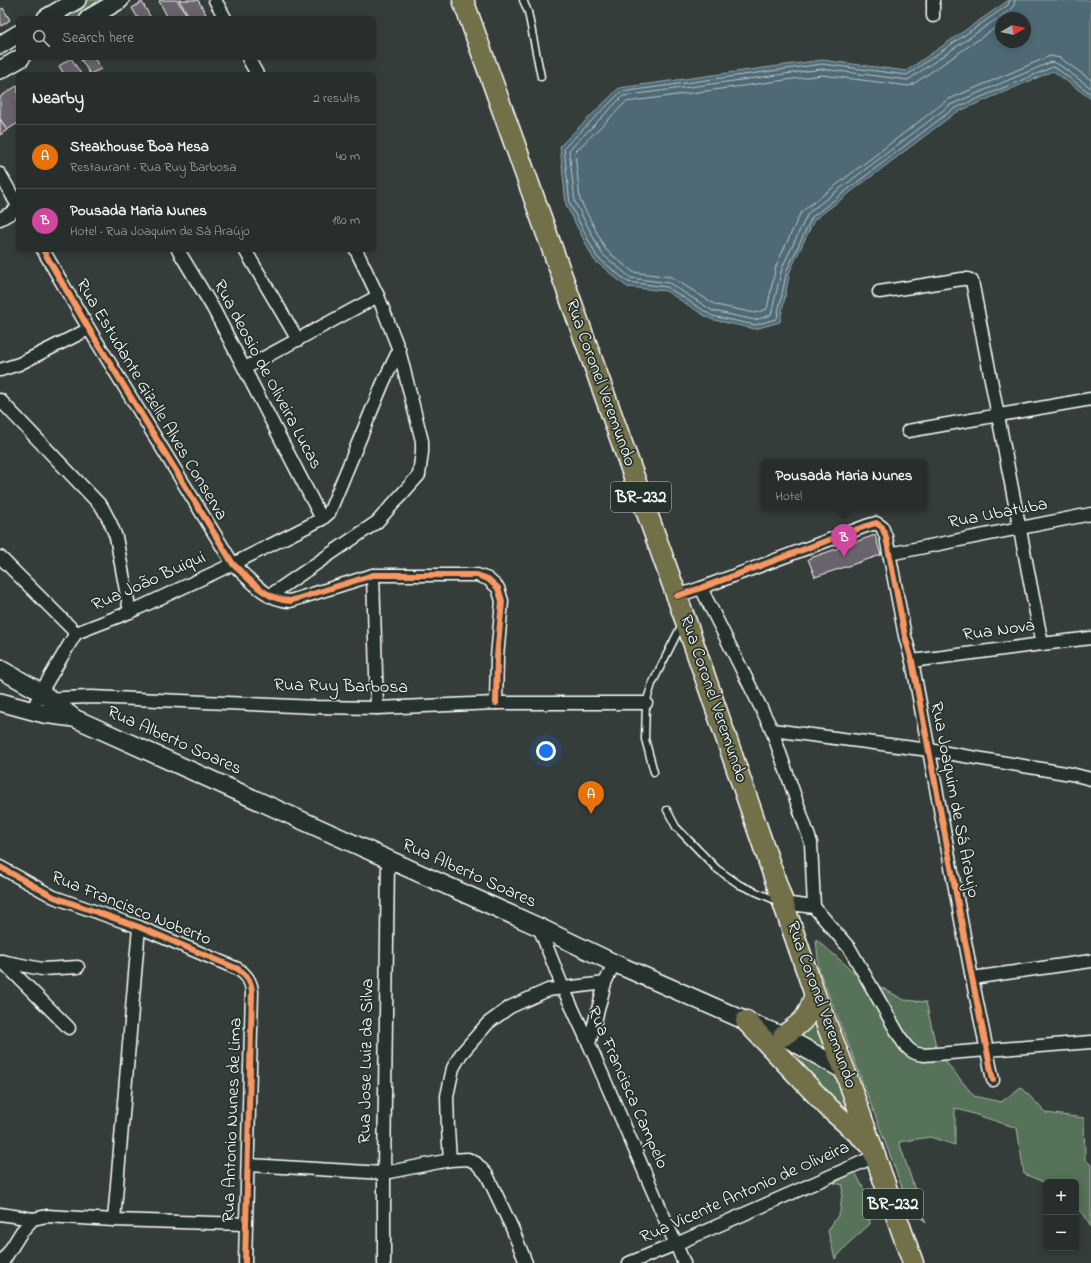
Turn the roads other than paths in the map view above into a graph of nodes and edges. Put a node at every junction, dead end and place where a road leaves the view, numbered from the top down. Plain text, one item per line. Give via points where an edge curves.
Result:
1 (77, 0) edge
2 (120, 0) edge
3 (215, 0) edge
4 (463, 0) edge
5 (523, 0) edge
6 (933, 0) edge
7 (49, 16) edge
8 (92, 16) edge
9 (224, 16) edge
10 (933, 16) dead end
11 (16, 35) edge
12 (0, 45) edge
13 (18, 60) edge
14 (249, 60) edge
15 (0, 70) edge
16 (256, 72) edge
17 (541, 77) dead end
18 (0, 174) edge
19 (16, 203) edge
20 (16, 208) edge
21 (0, 219) edge
22 (44, 252) edge
23 (179, 252) edge
24 (246, 252) edge
25 (358, 254) edge
26 (879, 292) dead end
27 (378, 296) junction
28 (89, 329) junction
29 (298, 340) junction
30 (399, 350) junction
31 (245, 368) junction
32 (0, 370) edge
33 (1091, 399) edge
34 (0, 400) edge
35 (998, 415) junction
36 (908, 431) dead end
37 (1091, 514) edge
38 (322, 519) junction
39 (1019, 528) junction
40 (889, 554) junction
41 (0, 558) edge
42 (233, 564) junction
43 (373, 575) junction
44 (701, 588) junction
45 (269, 596) junction
46 (677, 596) junction
47 (130, 612) junction
48 (685, 619) junction
49 (76, 633) junction
50 (1091, 638) edge
51 (1042, 644) junction
52 (912, 661) junction
53 (0, 669) edge
54 (0, 702) edge
55 (496, 703) junction
56 (646, 703) junction
57 (43, 705) junction
58 (376, 708) junction
59 (772, 730) junction
60 (929, 750) junction
61 (654, 772) dead end
62 (1091, 779) edge
63 (667, 810) dead end
64 (388, 860) junction
65 (0, 867) edge
66 (783, 903) junction
67 (814, 907) junction
68 (139, 927) junction
69 (539, 927) junction
70 (1, 961) edge
71 (1091, 961) edge
72 (614, 963) junction
73 (78, 967) dead end
74 (972, 978) junction
75 (249, 979) joint
76 (605, 983) junction
77 (563, 988) junction
78 (815, 995) junction
79 (746, 1021) junction
80 (68, 1028) dead end
81 (783, 1036) junction
82 (1091, 1042) edge
83 (589, 1044) junction
84 (987, 1051) junction
85 (845, 1071) junction
86 (993, 1080) dead end
87 (874, 1151) junction
88 (450, 1160) junction
89 (248, 1165) junction
90 (384, 1173) junction
91 (0, 1214) edge
92 (33, 1219) junction
93 (114, 1220) junction
94 (245, 1224) junction
95 (676, 1244) junction
96 (2, 1263) edge
97 (245, 1263) edge
98 (384, 1263) edge
99 (526, 1263) edge
100 (628, 1263) edge
101 (684, 1263) edge
102 (914, 1263) edge

1 - 7 main road
2 - 8 main road
3 - 9 street
4 - 46 highway, Rua Coronel Veremundo / BR-232
5 - 17 lane via 528,12
6 - 10 street
11 - 12 main road
13 - 15 main road
14 - 16 street
18 - 19 street
20 - 21 street
22 - 28 street, Rua Estudante Gizelle Alves Conserva
23 - 31 street, Rua deosio de Oliveira Lucas
24 - 29 street
25 - 27 street
26 - 35 street via 962,279 972,281
27 - 29 street
27 - 30 street
28 - 32 street via 19,364
28 - 42 street, Rua Estudante Gizelle Alves Conserva
29 - 31 street
30 - 38 street via 329,513
30 - 45 street via 422,441 418,475 377,522
31 - 38 street, Rua deosio de Oliveira Lucas
33 - 35 street
34 - 47 street via 102,507 116,537
35 - 36 street
35 - 39 street
37 - 39 street, Rua Ubatuba
38 - 42 street, Rua João Buiqui
39 - 40 street, Rua Ubatuba
39 - 51 street
40 - 44 street, Rua Joaquim de Sá Araujo via 882,527 876,523
40 - 52 street, Rua Joaquim de Sá Araujo
41 - 49 street
42 - 45 street, Rua Estudante Gizelle Alves Conserva
42 - 47 street, Rua João Buiqui
43 - 45 street via 290,601 280,601
43 - 55 street via 476,575 488,579 498,588 502,601
43 - 58 street
44 - 46 street
44 - 59 street
46 - 48 highway, Rua Coronel Veremundo / BR-232
47 - 49 street, Rua João Buiqui
48 - 56 lane via 652,684
48 - 66 highway, Rua Coronel Veremundo / BR-232
49 - 57 street
50 - 51 street, Rua Nova
51 - 52 street, Rua Nova
52 - 60 street, Rua Joaquim de Sá Araujo
53 - 57 main road, Rua Alberto Soares
54 - 57 main road, Rua Alberto Soares
55 - 56 street, Rua Ruy Barbosa
55 - 58 street, Rua Ruy Barbosa
56 - 61 lane via 645,739
57 - 58 street, Rua Ruy Barbosa via 63,698 91,697
57 - 64 main road, Rua Alberto Soares
59 - 60 street
59 - 67 street via 811,843
60 - 62 street
60 - 74 street, Rua Joaquim de Sá Araujo
63 - 66 lane via 676,827 717,868 740,885
64 - 69 main road, Rua Alberto Soares
64 - 90 street, Rua Jose Luiz da Silva
65 - 68 street, Rua Francisco Noberto via 54,897
66 - 67 street
66 - 78 highway, Rua Coronel Veremundo / BR-232
67 - 84 street via 850,949 906,1047 915,1054 924,1055
68 - 75 street, Rua Francisco Noberto via 238,969
68 - 93 street
69 - 72 main road, Rua Alberto Soares
69 - 77 street, Rua Francisca Campelo
70 - 73 street via 42,969
70 - 80 street
71 - 74 street
72 - 76 street
72 - 79 main road, Rua Alberto Soares
74 - 84 street, Rua Joaquim de Sá Araujo
75 - 89 street, Rua Antonio Nunes de Lima via 252,991
76 - 77 street
76 - 83 street
77 - 83 street, Rua Francisca Campelo
77 - 88 street via 548,990 510,1008 488,1023 461,1054 453,1068 447,1096
78 - 81 highway via 809,1014
78 - 85 highway, Rua Coronel Veremundo / BR-232
79 - 81 main road, Rua Alberto Soares
79 - 87 highway
81 - 85 main road, Rua Alberto Soares
82 - 84 street
83 - 95 street, Rua Francisca Campelo
84 - 86 street, Rua Joaquim de Sá Araujo
85 - 87 highway, Rua Coronel Veremundo / BR-232
87 - 95 street, Rua Vicente Antonio de Oliveira
87 - 102 highway, Rua Coronel Veremundo / BR-232
88 - 90 street
88 - 99 street via 468,1159 476,1163 487,1175
89 - 90 street
89 - 94 street, Rua Antonio Nunes de Lima
90 - 98 street, Rua Jose Luiz da Silva
91 - 92 street
92 - 93 street via 47,1216
92 - 96 street via 22,1231
93 - 94 street
94 - 97 street, Rua Antonio Nunes de Lima
95 - 100 street, Rua Vicente Antonio de Oliveira
95 - 101 street, Rua Francisca Campelo

